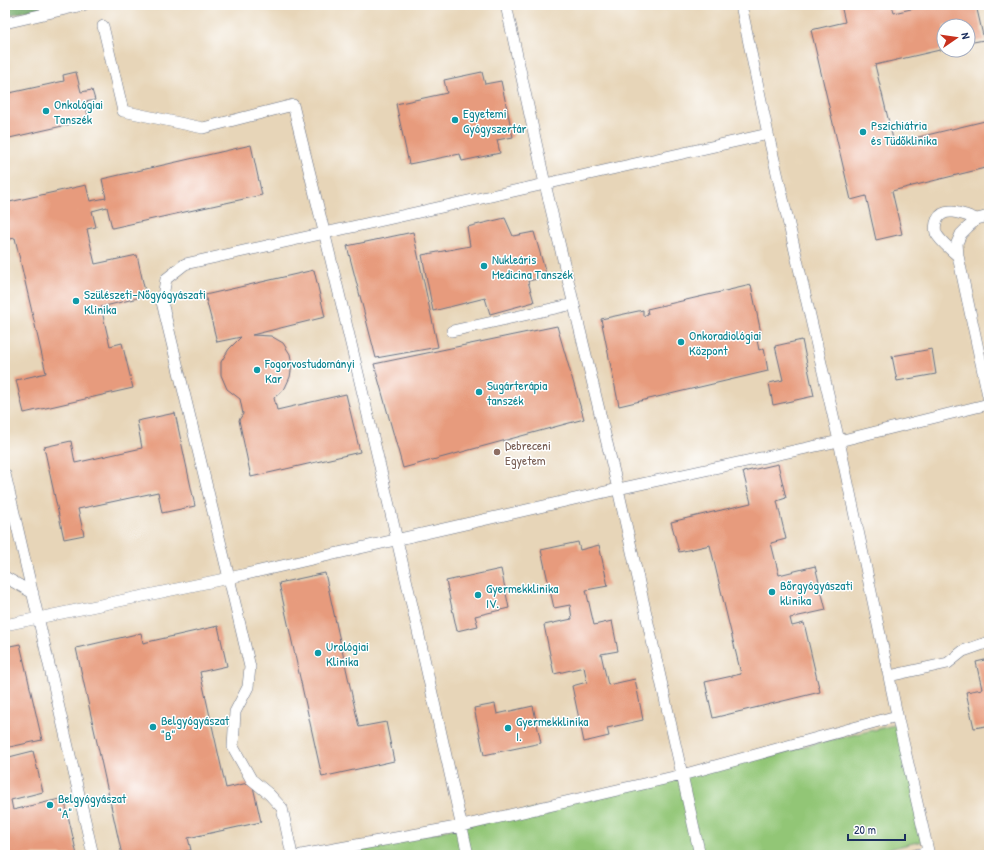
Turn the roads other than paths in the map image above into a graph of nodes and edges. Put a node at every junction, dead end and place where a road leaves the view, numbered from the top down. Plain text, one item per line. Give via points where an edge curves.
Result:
1 (83, 5) edge
2 (506, 5) edge
3 (741, 5) edge
4 (5, 23) edge
5 (102, 26) dead end
6 (768, 134) junction
7 (545, 184) junction
8 (989, 216) edge
9 (977, 219) junction
10 (325, 233) junction
11 (958, 256) junction
12 (574, 304) junction
13 (452, 331) dead end
14 (989, 400) edge
15 (989, 404) edge
16 (839, 441) junction
17 (5, 474) edge
18 (618, 489) junction
19 (397, 540) junction
20 (5, 577) edge
21 (229, 578) junction
22 (33, 593) junction
23 (38, 618) junction
24 (5, 625) edge
25 (989, 642) edge
26 (889, 676) junction
27 (898, 716) junction
28 (682, 775) junction
29 (462, 826) junction
30 (929, 853) edge
31 (93, 855) edge
32 (292, 855) edge
33 (301, 855) edge
34 (468, 855) edge
35 (700, 855) edge
36 (915, 855) edge

1 - 4 lane
2 - 7 lane
3 - 6 lane
5 - 10 lane via 123,111 203,128 294,105
6 - 7 lane
6 - 16 lane
7 - 10 lane
7 - 12 lane
8 - 9 lane
9 - 11 lane via 961,234 957,244
9 - 11 lane via 955,212 942,214 938,218 935,225 939,237
10 - 19 lane
10 - 21 lane via 185,264 166,279 162,302
11 - 14 lane
12 - 13 lane
12 - 18 lane
15 - 16 lane
16 - 18 lane
16 - 26 lane
17 - 22 lane
18 - 19 lane
18 - 28 lane
19 - 21 lane
19 - 29 lane
20 - 22 lane
21 - 23 lane
21 - 32 lane via 250,668 248,687 235,712 233,747 251,779 282,808
22 - 23 lane
23 - 24 lane
23 - 31 lane
25 - 26 lane via 963,651 948,663
26 - 27 lane
27 - 28 lane
27 - 30 lane
28 - 29 lane
28 - 35 lane
29 - 33 lane
29 - 34 lane
30 - 36 lane

